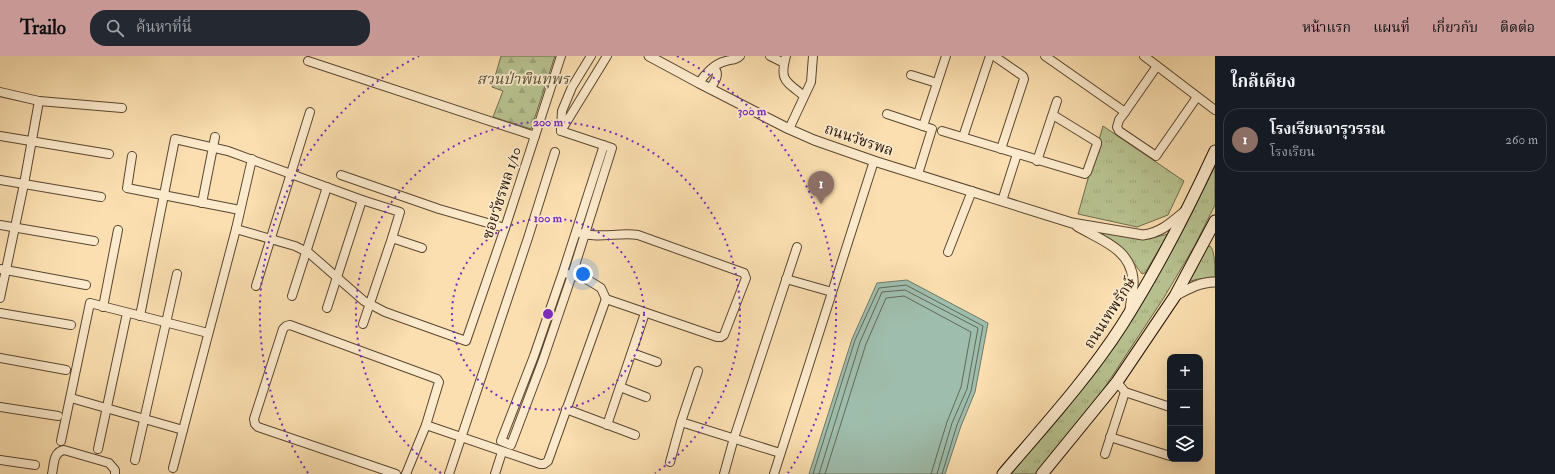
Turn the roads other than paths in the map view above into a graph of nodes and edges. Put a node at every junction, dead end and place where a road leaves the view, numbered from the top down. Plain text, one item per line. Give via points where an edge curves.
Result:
1 (561, 56) edge
2 (591, 56) edge
3 (607, 56) edge
4 (649, 56) edge
5 (740, 56) edge
6 (770, 56) edge
7 (813, 56) edge
8 (946, 56) edge
9 (990, 56) edge
10 (994, 56) edge
11 (1046, 56) edge
12 (1144, 56) edge
13 (785, 60) edge
14 (308, 61) dead end
15 (1157, 66) junction
16 (714, 68) junction
17 (911, 74) dead end
18 (937, 83) junction
19 (699, 84) junction
20 (710, 89) junction
21 (0, 92) edge
22 (804, 96) junction
23 (1197, 97) junction
24 (39, 101) junction
25 (1057, 101) dead end
26 (122, 108) dead end
27 (1215, 110) edge
28 (310, 112) dead end
29 (1125, 112) junction
30 (887, 114) dead end
31 (1053, 115) junction
32 (923, 126) junction
33 (789, 129) junction
34 (561, 131) junction
35 (942, 131) dead end
36 (0, 136) edge
37 (535, 136) junction
38 (215, 137) dead end
39 (963, 137) junction
40 (32, 142) junction
41 (604, 145) junction
42 (213, 148) junction
43 (1001, 149) junction
44 (1215, 151) edge
45 (555, 152) dead end
46 (109, 154) dead end
47 (1017, 154) junction
48 (132, 156) dead end
49 (252, 159) junction
50 (1037, 160) junction
51 (874, 161) junction
52 (290, 173) junction
53 (918, 174) junction
54 (341, 175) dead end
55 (0, 180) edge
56 (24, 184) junction
57 (327, 187) junction
58 (972, 192) junction
59 (164, 196) junction
60 (101, 197) dead end
61 (362, 200) junction
62 (1002, 201) junction
63 (202, 203) junction
64 (1189, 208) junction
65 (240, 210) junction
66 (1215, 221) edge
67 (1072, 223) junction
68 (0, 225) edge
69 (15, 228) junction
70 (505, 228) junction
71 (236, 229) junction
72 (118, 230) dead end
73 (576, 231) junction
74 (585, 234) junction
75 (392, 238) junction
76 (271, 239) junction
77 (94, 241) dead end
78 (797, 246) dead end
79 (422, 248) dead end
80 (306, 251) junction
81 (948, 252) dead end
82 (3, 269) edge
83 (563, 272) junction
84 (177, 274) dead end
85 (572, 275) junction
86 (338, 278) junction
87 (786, 279) junction
88 (1215, 282) edge
89 (86, 285) dead end
90 (256, 286) dead end
91 (832, 292) junction
92 (292, 296) dead end
93 (1175, 296) junction
94 (0, 298) edge
95 (606, 299) junction
96 (370, 304) junction
97 (103, 306) junction
98 (327, 308) dead end
99 (1130, 311) junction
100 (127, 312) junction
101 (0, 313) edge
102 (645, 313) junction
103 (140, 316) junction
104 (166, 323) junction
105 (363, 324) dead end
106 (71, 325) dead end
107 (208, 333) junction
108 (632, 353) junction
109 (534, 356) junction
110 (0, 358) edge
111 (543, 360) junction
112 (657, 362) dead end
113 (66, 370) dead end
114 (698, 371) dead end
115 (1117, 382) junction
116 (620, 387) junction
117 (1125, 392) junction
118 (646, 397) dead end
119 (71, 398) junction
120 (0, 406) edge
121 (1167, 406) edge
122 (107, 408) junction
123 (566, 409) junction
124 (58, 416) dead end
125 (145, 419) junction
126 (681, 422) junction
127 (426, 425) junction
128 (607, 425) junction
129 (183, 430) junction
130 (634, 435) dead end
131 (1110, 437) junction
132 (461, 438) junction
133 (734, 438) junction
134 (61, 441) dead end
135 (98, 449) dead end
136 (502, 452) junction
137 (780, 453) junction
138 (1104, 454) dead end
139 (1167, 455) edge
140 (0, 460) edge
141 (136, 460) dead end
142 (670, 462) dead end
143 (35, 465) dead end
144 (173, 468) dead end
145 (52, 474) edge
146 (115, 474) edge
147 (396, 474) edge
148 (406, 474) edge
149 (449, 474) edge
150 (495, 474) edge
151 (724, 474) edge
152 (774, 474) edge
153 (1003, 474) edge
154 (1042, 474) edge

1 - 37 street, ซอยวัชรพล 1/10
2 - 34 street via 572,86 562,111
3 - 34 street
4 - 19 street, ถนนวัชรพล
5 - 16 street via 735,60 722,62
6 - 13 street
7 - 22 street via 811,82
8 - 18 street
9 - 39 street
10 - 43 street via 1024,79
11 - 29 street
12 - 15 street
13 - 22 street via 783,73 786,81
14 - 37 street
15 - 23 street
15 - 29 street
16 - 19 street via 705,73
16 - 20 street via 718,75
17 - 18 street
18 - 32 street
19 - 20 street, ถนนวัชรพล
20 - 33 street, ถนนวัชรพล
21 - 24 street
22 - 33 street
23 - 27 street
23 - 29 street via 1156,156 1119,131 1117,127
24 - 26 street
24 - 40 street
25 - 31 street
28 - 52 street
30 - 32 street
31 - 50 street
31 - 50 street via 1097,142 1090,165 1083,175
32 - 53 street via 932,129
33 - 51 street, ถนนวัชรพล
34 - 41 street
35 - 39 street
36 - 40 street
37 - 70 street, ซอยวัชรพล 1/10
38 - 42 street
39 - 43 street
40 - 46 street
40 - 56 street
41 - 73 street
41 - 74 street via 612,148
42 - 49 street
42 - 59 street via 175,139
42 - 63 street
43 - 47 street
44 - 64 main road, ถนนเทพรักษ์
45 - 132 street
47 - 50 street
47 - 62 street
48 - 59 street via 127,188
49 - 52 street
49 - 65 street
51 - 53 street, ถนนวัชรพล
51 - 91 street
52 - 57 street
52 - 76 street
53 - 58 street, ถนนวัชรพล
54 - 70 street
55 - 56 street
56 - 60 street
56 - 69 street
57 - 61 street
57 - 80 street
58 - 62 street, ถนนวัชรพล
58 - 81 street
59 - 63 street
59 - 103 street
61 - 75 street via 400,212
61 - 86 street
62 - 67 street, ถนนวัชรพล
63 - 65 street
64 - 67 street, ถนนวัชรพล via 1167,227 1153,234 1143,235
64 - 99 main road, ถนนเทพรักษ์ via 1165,255
65 - 71 street
66 - 93 main road
67 - 99 street, ถนนวัชรพล via 1115,247 1126,257 1133,280
68 - 69 street
69 - 77 street
69 - 82 street
70 - 96 street, ซอยวัชรพล 1/10 via 466,341 385,312
71 - 76 street
71 - 107 street
72 - 97 street
73 - 74 street
73 - 83 street
74 - 85 street
74 - 102 street via 638,236 746,275 724,335 721,337
75 - 79 street
75 - 96 street
76 - 80 street
76 - 90 street
78 - 87 street
80 - 86 street
80 - 92 street
82 - 89 street
82 - 94 street
83 - 85 street
83 - 109 street
84 - 104 street
85 - 95 street via 601,288
85 - 111 street
86 - 96 street
86 - 98 street
87 - 91 street
87 - 133 street
88 - 93 street via 1192,286
91 - 137 street
93 - 115 main road
95 - 102 street
95 - 123 street
96 - 105 street
97 - 100 street
97 - 119 street via 90,303
99 - 153 main road, ถนนเทพรักษ์ via 1076,388
100 - 103 street
100 - 122 street
101 - 106 street
102 - 108 street
103 - 104 street
104 - 107 street
104 - 125 street
107 - 129 street
108 - 112 street
108 - 116 street
109 - 111 street
109 - 111 street via 501,441 511,445
110 - 113 street
114 - 126 street
115 - 117 street
115 - 154 main road
116 - 118 street
116 - 128 street
117 - 121 street
117 - 131 street
119 - 122 street
119 - 134 street
120 - 124 street
122 - 125 street
122 - 135 street
123 - 128 street
123 - 136 street via 548,461 544,464
125 - 129 street
125 - 141 street
126 - 133 street
126 - 142 street
127 - 132 street
127 - 147 street via 439,382 437,379 290,325 283,329 254,419 255,424
127 - 148 street
128 - 130 street
129 - 144 street
131 - 138 street
131 - 139 street
132 - 136 street
132 - 149 street
133 - 137 street
133 - 151 street
136 - 150 street
137 - 152 street
140 - 143 street
145 - 146 street via 56,455 64,450 109,463

